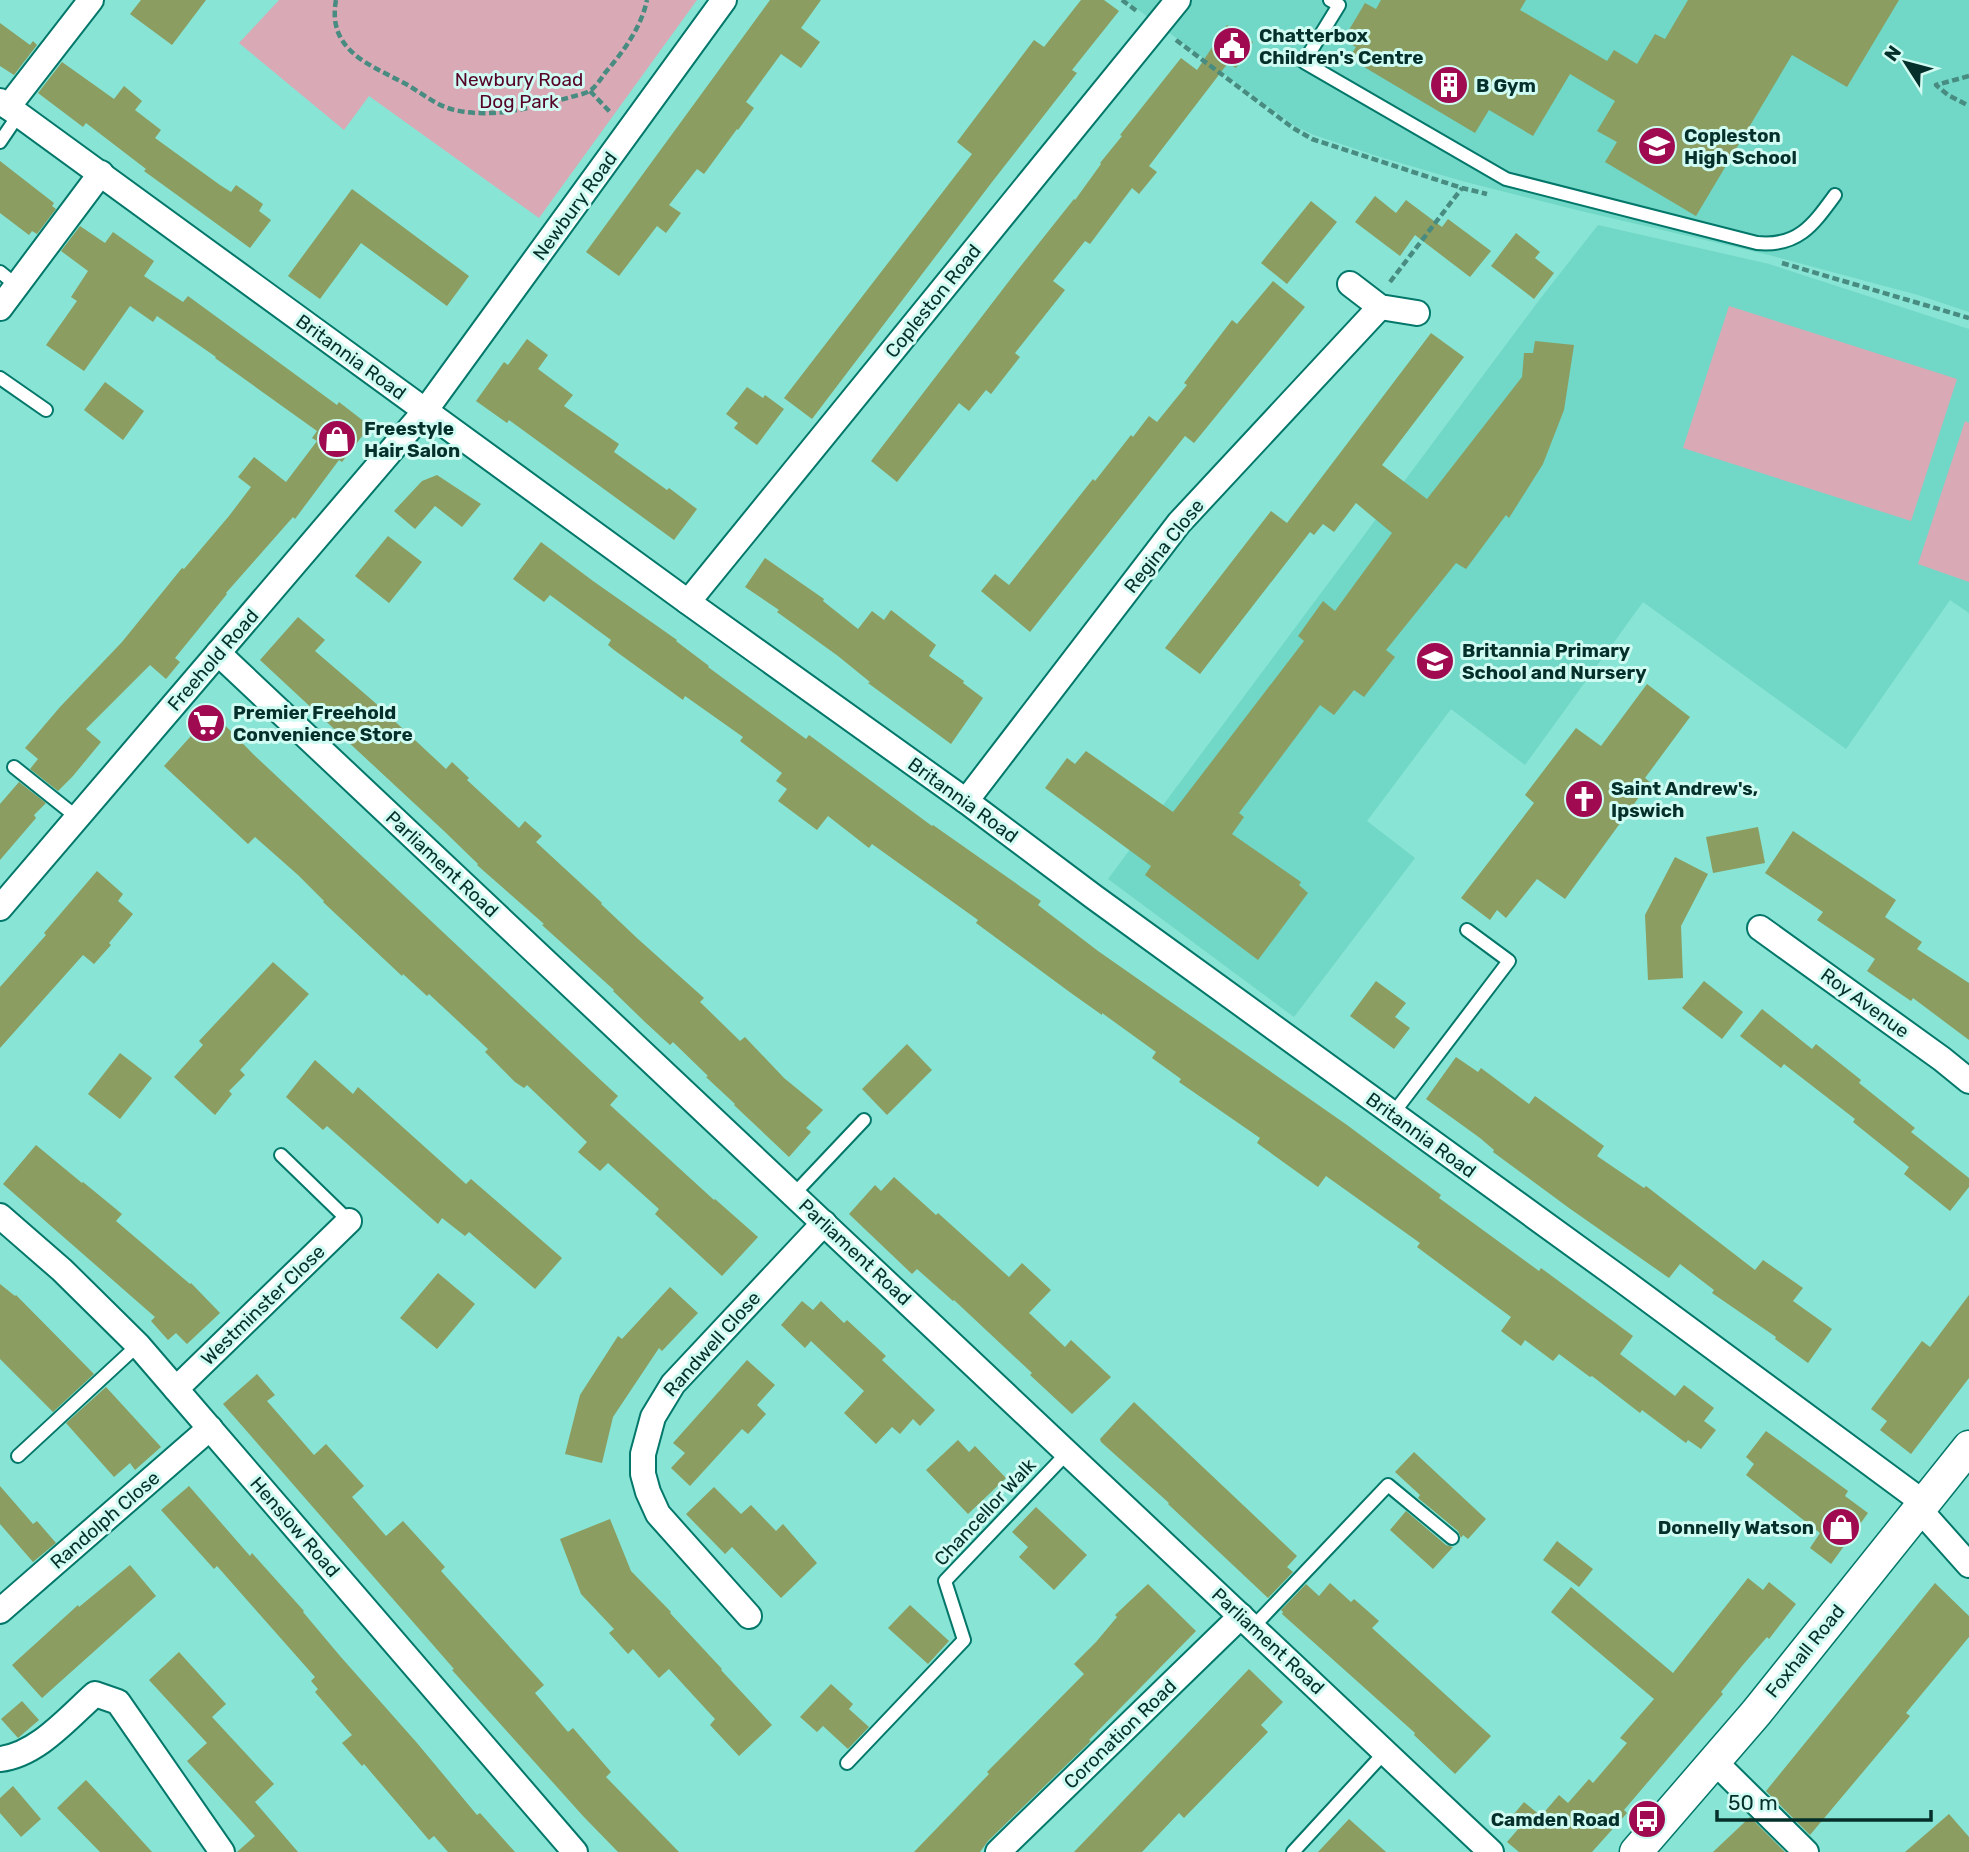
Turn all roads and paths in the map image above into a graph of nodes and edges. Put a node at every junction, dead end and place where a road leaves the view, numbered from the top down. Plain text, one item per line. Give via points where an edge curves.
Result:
1 (91, 0) edge
2 (336, 0) edge
3 (647, 0) edge
4 (724, 0) edge
5 (1178, 0) edge
6 (1330, 0) edge
7 (1969, 76) edge
8 (1969, 106) edge
9 (9, 107) edge
10 (0, 142) edge
11 (101, 173) junction
12 (1462, 188) dead end
13 (1835, 195) dead end
14 (8, 279) edge
15 (1350, 284) dead end
16 (1380, 307) junction
17 (0, 308) edge
18 (1417, 313) dead end
19 (0, 378) edge
20 (46, 410) dead end
21 (425, 411) junction
22 (688, 602) junction
23 (218, 653) junction
24 (14, 767) dead end
25 (966, 801) junction
26 (78, 818) junction
27 (0, 908) edge
28 (1760, 928) dead end
29 (1467, 930) dead end
30 (1969, 1080) edge
31 (1392, 1115) junction
32 (864, 1120) dead end
33 (281, 1154) dead end
34 (794, 1194) junction
35 (0, 1216) edge
36 (349, 1221) joint
37 (824, 1223) junction
38 (138, 1345) junction
39 (176, 1389) junction
40 (209, 1428) junction
41 (1969, 1447) edge
42 (1068, 1452) junction
43 (18, 1456) dead end
44 (1922, 1507) junction
45 (1452, 1538) dead end
46 (1969, 1565) edge
47 (0, 1611) edge
48 (749, 1616) dead end
49 (1247, 1622) junction
50 (1385, 1752) junction
51 (0, 1759) edge
52 (1715, 1762) junction
53 (847, 1763) dead end
54 (222, 1852) edge
55 (575, 1852) edge
56 (998, 1852) edge
57 (1293, 1852) edge
58 (1491, 1852) edge
59 (1636, 1852) edge
60 (1806, 1852) edge

1 - 9 street
2 - 3 path via 338,33 350,51 377,71 438,104 495,112 590,91 628,43
4 - 21 street, Newbury Road
5 - 22 street, Copleston Road
6 - 13 lane via 1339,5 1304,62 1506,179 1771,244 1798,237
7 - 8 path via 1936,85
9 - 10 lane
9 - 11 street, Britannia Road
11 - 14 street
11 - 21 street, Britannia Road
12 - 16 path via 1389,283
14 - 17 street
15 - 16 street
16 - 18 street
16 - 25 street, Regina Close via 1179,523
19 - 20 lane
21 - 22 street, Britannia Road
21 - 23 street, Freehold Road
22 - 25 street, Britannia Road
23 - 26 street, Freehold Road
23 - 34 street, Parliament Road
24 - 26 lane
25 - 31 street, Britannia Road
26 - 27 street, Freehold Road
28 - 30 street, Roy Avenue
29 - 31 lane via 1509,961
31 - 44 street, Britannia Road via 1618,1277
32 - 34 lane
33 - 36 lane
34 - 37 street, Parliament Road
35 - 38 street, Henslow Road
36 - 39 street, Westminster Close
37 - 42 street, Parliament Road
37 - 48 street, Randwell Close via 673,1384 653,1417 643,1454 643,1474 658,1514
38 - 39 street, Henslow Road
38 - 43 lane
39 - 40 street, Henslow Road
40 - 47 street, Randolph Close
40 - 55 street, Henslow Road
41 - 44 street, Foxhall Road
42 - 49 street, Parliament Road
42 - 53 lane, Chancellor Walk via 945,1581 964,1640
44 - 46 street, Britannia Road
44 - 52 street, Foxhall Road
45 - 49 lane via 1388,1485
49 - 50 street, Parliament Road
49 - 56 street, Coronation Road
50 - 57 lane
50 - 58 street, Parliament Road
51 - 54 street via 21,1755 38,1744 95,1694 118,1702
52 - 59 street, Foxhall Road
52 - 60 street

